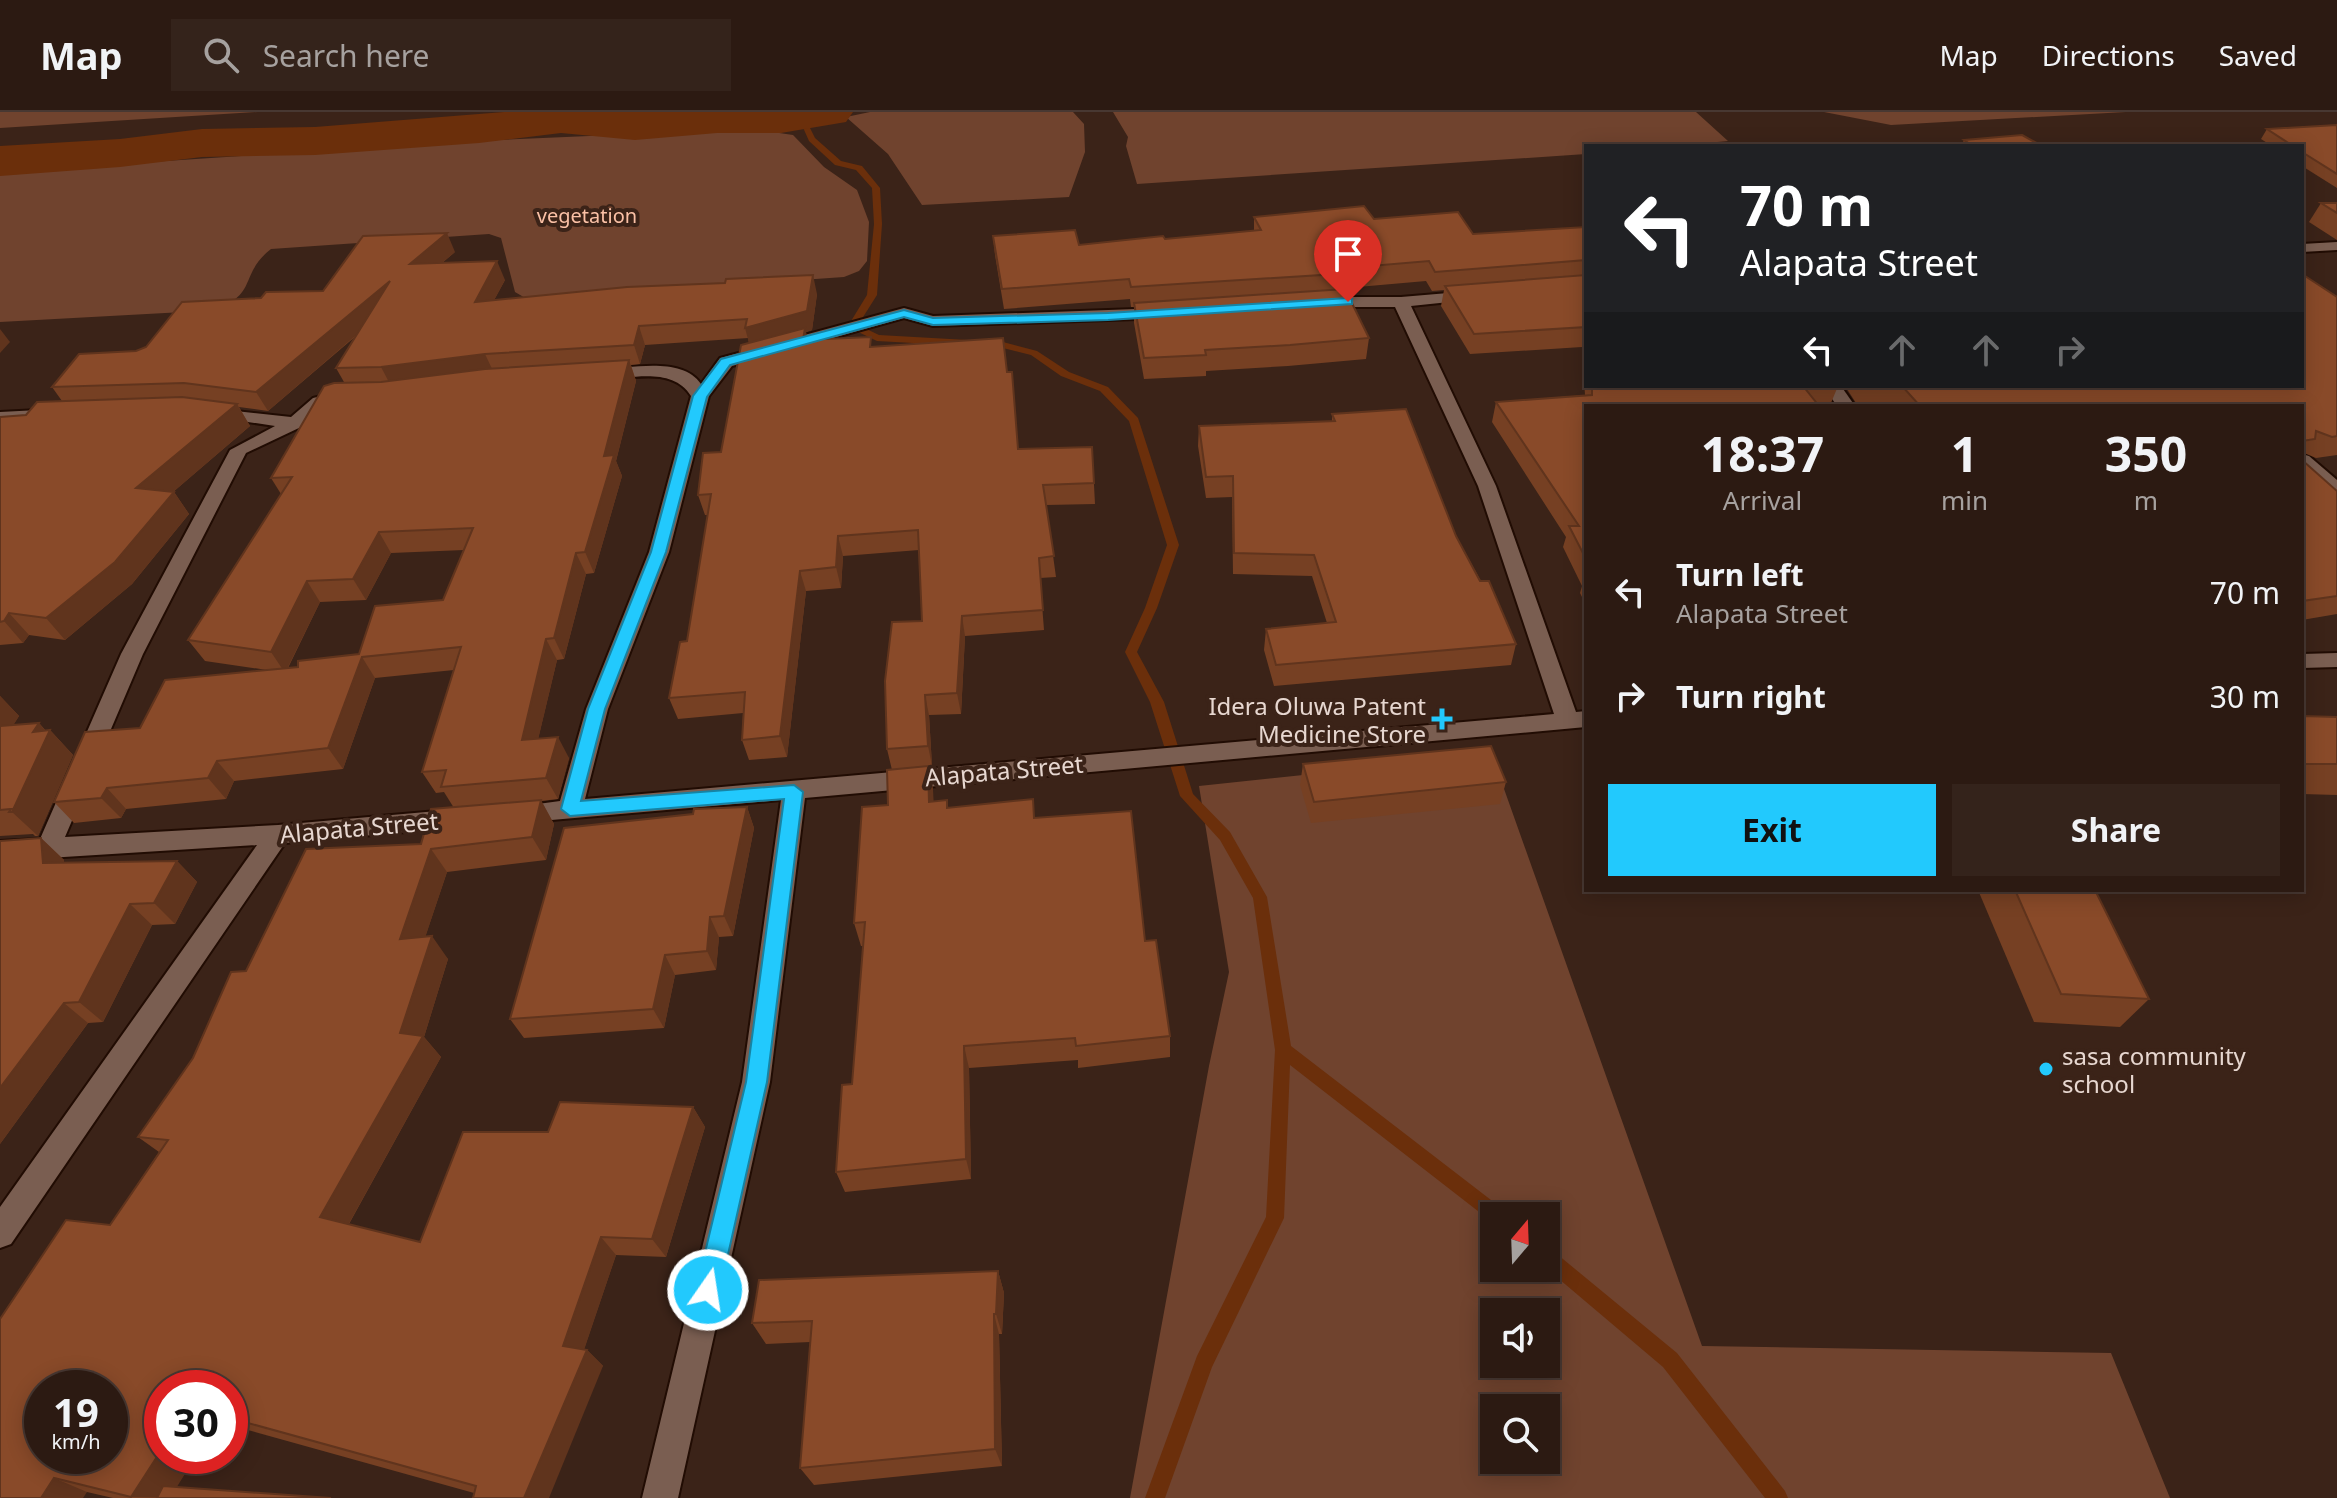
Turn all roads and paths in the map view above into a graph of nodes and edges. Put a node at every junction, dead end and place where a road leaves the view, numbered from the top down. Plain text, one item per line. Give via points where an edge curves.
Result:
1 (2337, 246) edge
2 (2304, 248) edge
3 (1494, 294) edge
4 (1401, 302) junction
5 (1306, 303) edge
6 (1184, 311) edge
7 (587, 375) edge
8 (359, 395) edge
9 (700, 396) junction
10 (196, 410) edge
11 (69, 414) edge
12 (0, 417) edge
13 (295, 423) junction
14 (2304, 462) edge
15 (2337, 489) edge
16 (2337, 660) edge
17 (2304, 661) edge
18 (1577, 720) edge
19 (794, 792) junction
20 (570, 809) junction
21 (278, 834) junction
22 (49, 847) junction
23 (0, 851) edge
24 (0, 1233) edge
25 (660, 1498) edge

1 - 2 street
3 - 4 street
4 - 5 street
4 - 18 street via 1487,486
6 - 9 street via 933,321 904,313 726,362
7 - 9 street via 664,371 689,379
8 - 13 street via 319,402
9 - 20 street via 659,552 597,709
10 - 13 street
11 - 12 street
13 - 22 street via 239,450 132,654
14 - 15 street
16 - 17 street
18 - 19 street, Alapata Street
19 - 20 street, Alapata Street
19 - 25 street via 756,1082
20 - 21 street, Alapata Street
21 - 22 street, Alapata Street
21 - 24 street
22 - 23 street, Alapata Street

